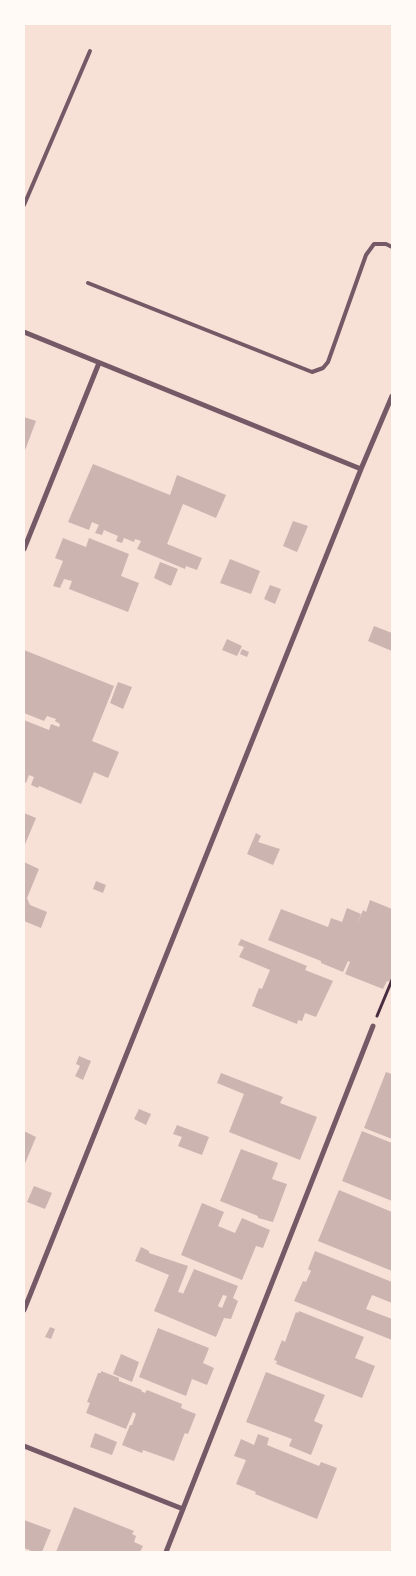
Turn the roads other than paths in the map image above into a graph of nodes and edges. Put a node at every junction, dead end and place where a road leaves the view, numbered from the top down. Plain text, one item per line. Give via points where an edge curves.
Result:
1 (90, 51) dead end
2 (24, 204) edge
3 (392, 247) edge
4 (88, 284) dead end
5 (24, 332) edge
6 (99, 363) junction
7 (392, 396) edge
8 (361, 469) junction
9 (24, 549) edge
10 (373, 1026) road end
11 (24, 1310) edge
12 (24, 1446) edge
13 (183, 1509) junction
14 (166, 1552) edge

1 - 2 lane
3 - 4 lane via 374,244 366,255 328,362 312,372
5 - 6 street
6 - 8 street
6 - 9 street
7 - 8 street
8 - 11 street
10 - 13 street
12 - 13 street
13 - 14 street

